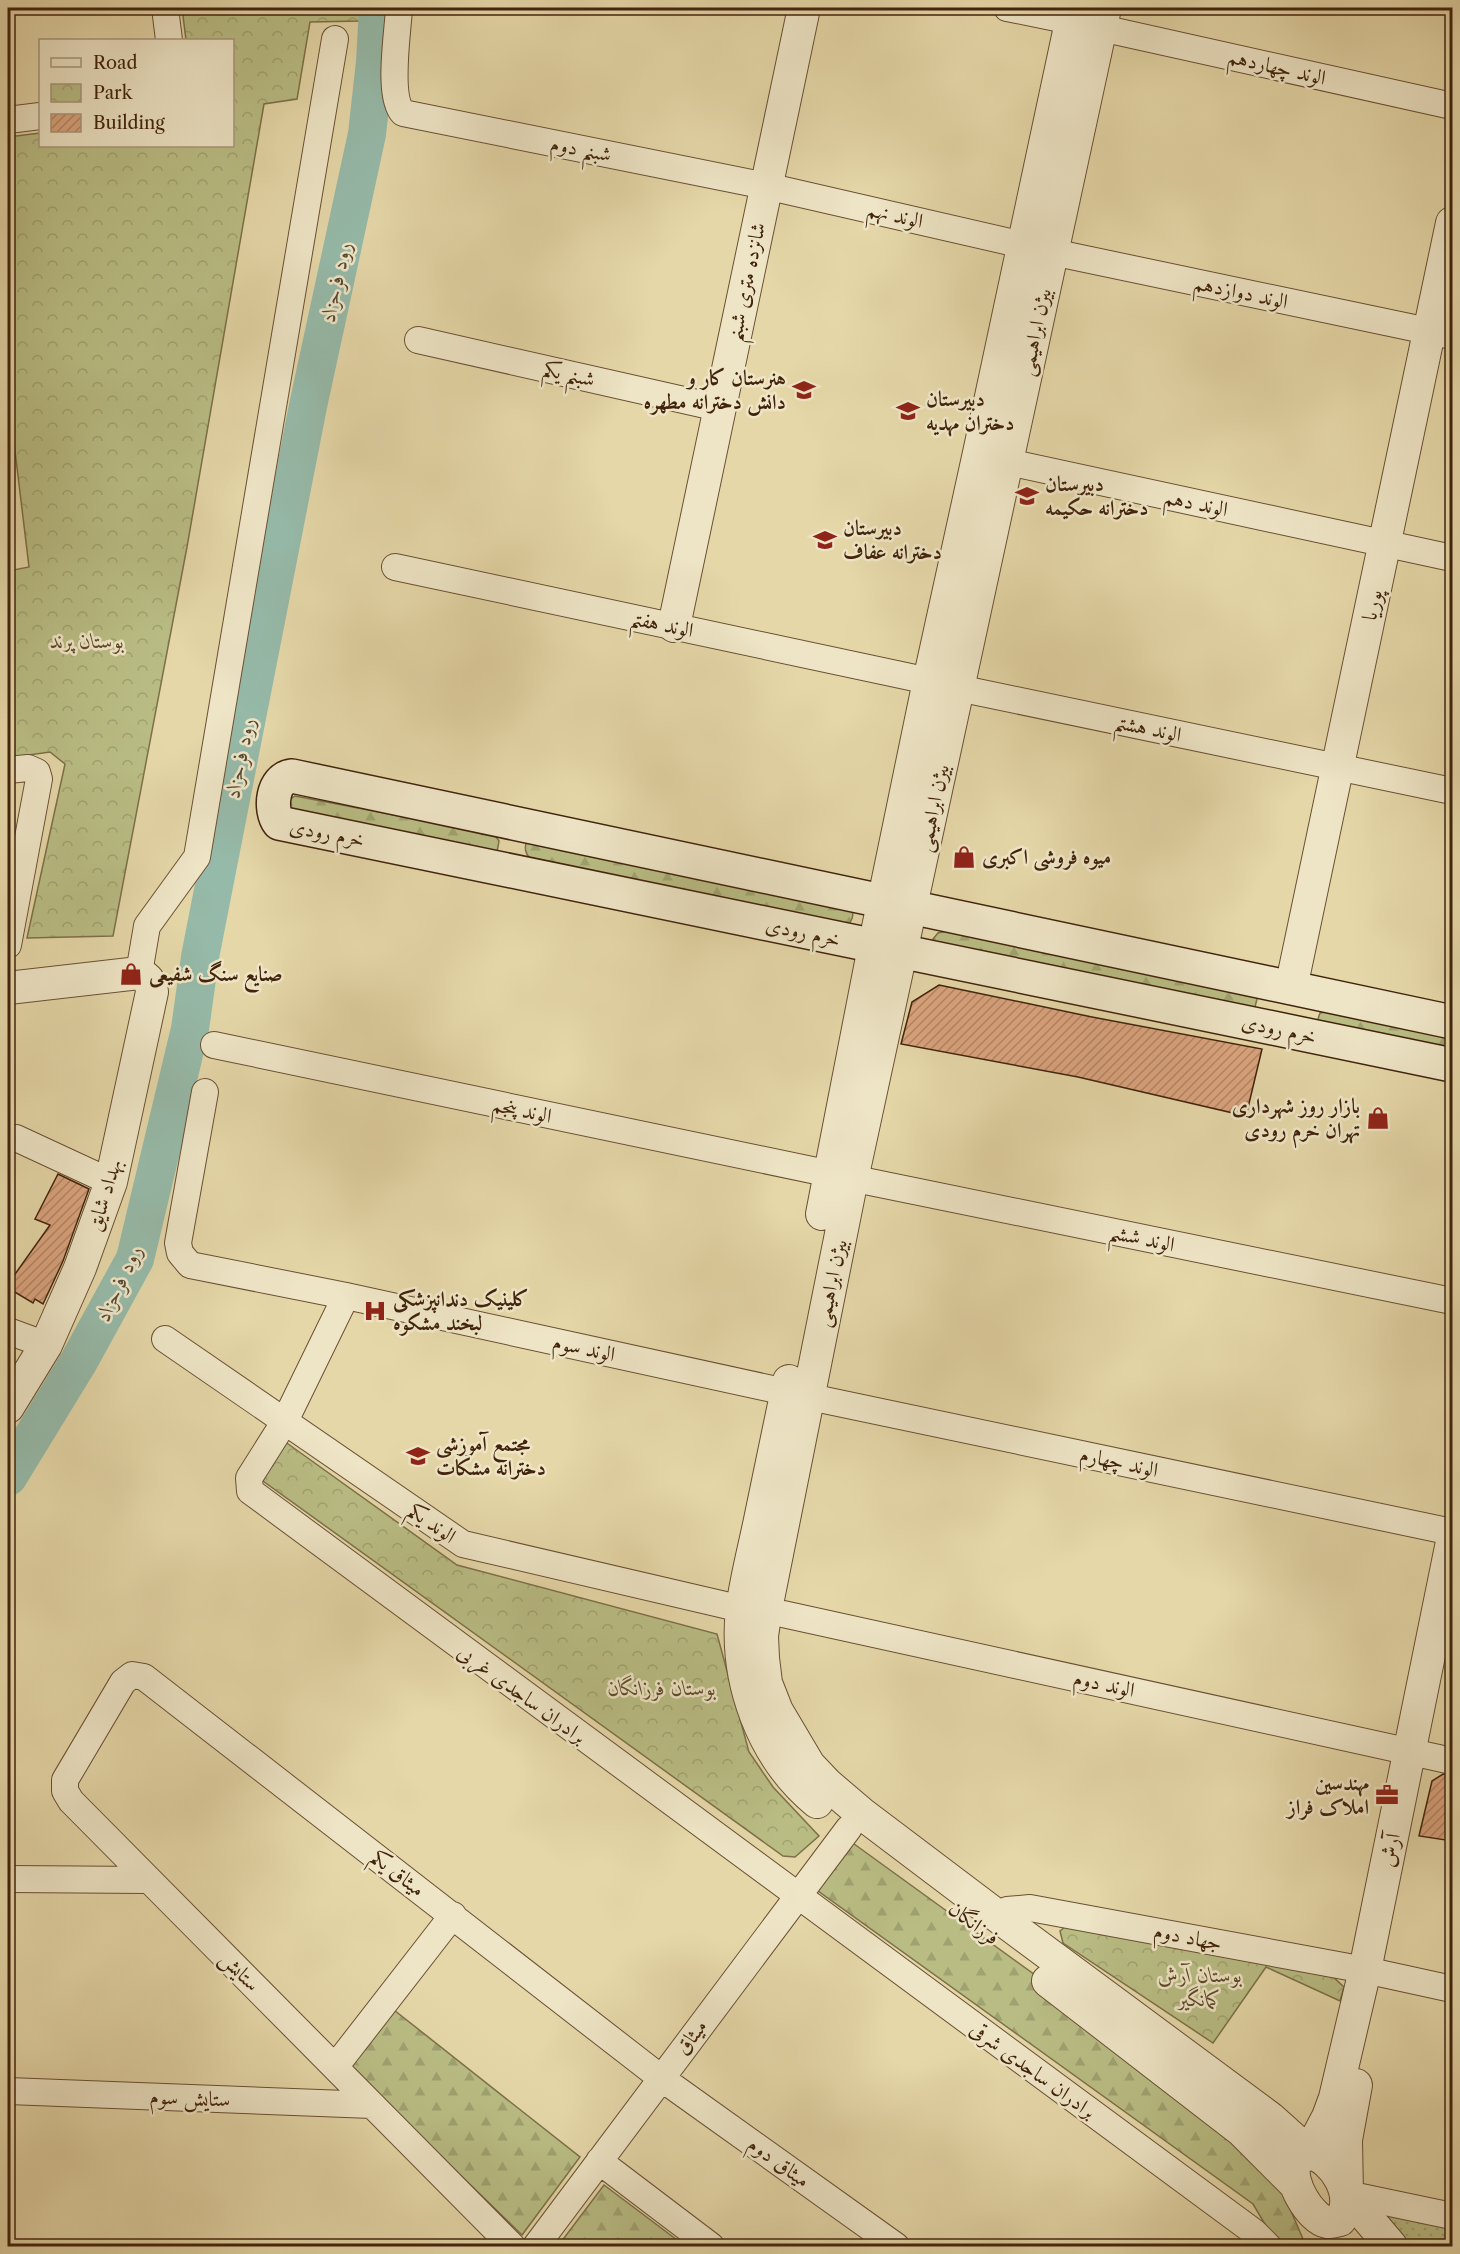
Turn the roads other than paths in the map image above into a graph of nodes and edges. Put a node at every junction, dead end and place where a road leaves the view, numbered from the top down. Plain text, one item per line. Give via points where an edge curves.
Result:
1 (165, 8) edge
2 (399, 8) edge
3 (804, 8) edge
4 (1007, 8) edge
5 (1072, 14) edge
6 (1103, 18) edge
7 (169, 39) edge
8 (335, 39) dead end
9 (1452, 106) edge
10 (39, 116) edge
11 (8, 120) edge
12 (766, 186) junction
13 (1452, 223) edge
14 (1037, 248) junction
15 (1441, 334) edge
16 (418, 340) dead end
17 (719, 408) junction
18 (994, 458) junction
19 (1385, 544) junction
20 (1452, 558) edge
21 (395, 567) dead end
22 (674, 626) junction
23 (943, 685) junction
24 (1338, 767) junction
25 (8, 770) edge
26 (1452, 791) edge
27 (514, 824) junction
28 (505, 869) junction
29 (898, 904) junction
30 (8, 945) edge
31 (888, 949) junction
32 (138, 973) junction
33 (8, 988) edge
34 (1291, 988) junction
35 (1452, 1022) edge
36 (1282, 1029) junction
37 (214, 1045) dead end
38 (1452, 1065) edge
39 (206, 1092) dead end
40 (16, 1138) dead end
41 (841, 1176) junction
42 (111, 1182) junction
43 (346, 1296) junction
44 (1452, 1301) edge
45 (8, 1331) edge
46 (165, 1340) dead end
47 (45, 1345) junction
48 (797, 1395) junction
49 (8, 1407) edge
50 (285, 1421) junction
51 (1452, 1532) edge
52 (1452, 1542) edge
53 (764, 1611) junction
54 (1452, 1629) edge
55 (132, 1675) joint
56 (1429, 1756) edge
57 (855, 1820) junction
58 (8, 1879) edge
59 (149, 1880) junction
60 (796, 1896) junction
61 (453, 1915) junction
62 (991, 1923) junction
63 (1372, 1972) junction
64 (1452, 1989) edge
65 (335, 2067) junction
66 (661, 2078) junction
67 (8, 2091) edge
68 (372, 2105) junction
69 (1309, 2152) junction
70 (599, 2161) junction
71 (1347, 2194) junction
72 (1302, 2197) junction
73 (1452, 2216) edge
74 (512, 2247) edge
75 (536, 2247) edge
76 (711, 2247) edge
77 (896, 2247) edge
78 (1268, 2247) edge
79 (1326, 2247) edge
80 (1391, 2247) edge

1 - 7 street
2 - 12 street, شبنم دوم via 394,88 398,108 403,113
3 - 12 street, شانزده متری شبنم
4 - 5 street
5 - 6 street
5 - 14 street, بیژن ابراهیمی
6 - 9 street, الوند چهاردهم
6 - 14 street, بیژن ابراهیمی
8 - 32 street via 197,857 147,926
10 - 11 street
12 - 14 street, الوند نهم
12 - 17 street, شانزده متری شبنم
13 - 15 street, پوریا
14 - 15 street, الوند دوازدهم
14 - 18 street, بیژن ابراهیمی
15 - 19 street, پوریا
16 - 17 street, شبنم یکم
17 - 22 street, شانزده متری شبنم
18 - 19 street, الوند دهم
18 - 23 street, بیژن ابراهیمی
19 - 20 street, الوند دهم
19 - 24 street, پوریا
21 - 22 street, الوند هفتم
22 - 23 street, الوند هفتم
23 - 24 street, الوند هشتم
23 - 29 street, بیژن ابراهیمی
24 - 26 street, الوند هشتم
24 - 34 street, پوریا
25 - 30 street via 28,768 37,772 39,779
27 - 28 main road
27 - 28 main road, خرم رودی via 292,776 281,780 274,799 279,824
27 - 29 main road, خرم رودی
28 - 31 main road, خرم رودی
29 - 31 street, بیژن ابراهیمی
29 - 34 main road, خرم رودی
31 - 36 main road, خرم رودی
31 - 41 street, بیژن ابراهیمی
32 - 33 street
32 - 42 street, بهداد شایق via 152,984 152,992
34 - 35 main road, خرم رودی
34 - 36 main road
36 - 38 main road, خرم رودی
37 - 41 street, الوند پنجم
39 - 43 street, الوند سوم via 178,1243 180,1253 190,1265
40 - 42 street
41 - 44 street, الوند ششم
41 - 48 street, بیژن ابراهیمی
42 - 47 street, بهداد شایق via 80,1268
43 - 48 street, الوند سوم
43 - 50 street
45 - 47 street
46 - 50 street, الوند یکم
47 - 49 street, بهداد شایق
48 - 51 street, الوند چهارم
48 - 53 street, بیژن ابراهیمی
50 - 53 street, الوند یکم via 463,1544
50 - 60 street, برادران ساجدی غربی via 249,1479 250,1491
52 - 56 street, آرش
53 - 56 street, الوند دوم
53 - 57 street, فرزانگان via 766,1683 777,1711 809,1765
54 - 56 street, آرش
55 - 59 street, ستایش via 123,1682 65,1779 65,1791 70,1801
55 - 61 street, میثاق یکم via 144,1677
56 - 63 street, آرش
57 - 60 street, میثاق
57 - 62 street, فرزانگان
58 - 59 street
59 - 65 street, ستایش
60 - 66 street, میثاق
60 - 78 street, برادران ساجدی شرقی via 1244,2225
61 - 65 street
61 - 66 street, میثاق یکم
62 - 63 street, جهاد دوم via 1007,1910 1030,1908
62 - 69 street, فرزانگان via 1270,2118
62 - 72 street, فرزانگان via 1240,2130
63 - 64 street, جهاد دوم
63 - 69 street, آرش via 1335,2098
63 - 71 street, آرش via 1346,2140
65 - 68 street, ستایش
66 - 70 street, میثاق
66 - 77 street, میثاق دوم
67 - 68 street, ستایش سوم
68 - 74 street, ستایش
69 - 71 street via 1325,2158
69 - 72 street via 1296,2163 1293,2172
70 - 75 street, میثاق
70 - 76 street
71 - 72 street via 1347,2208 1340,2220 1326,2222 1318,2219
71 - 73 street
71 - 80 street
72 - 79 street, فرزانگان

